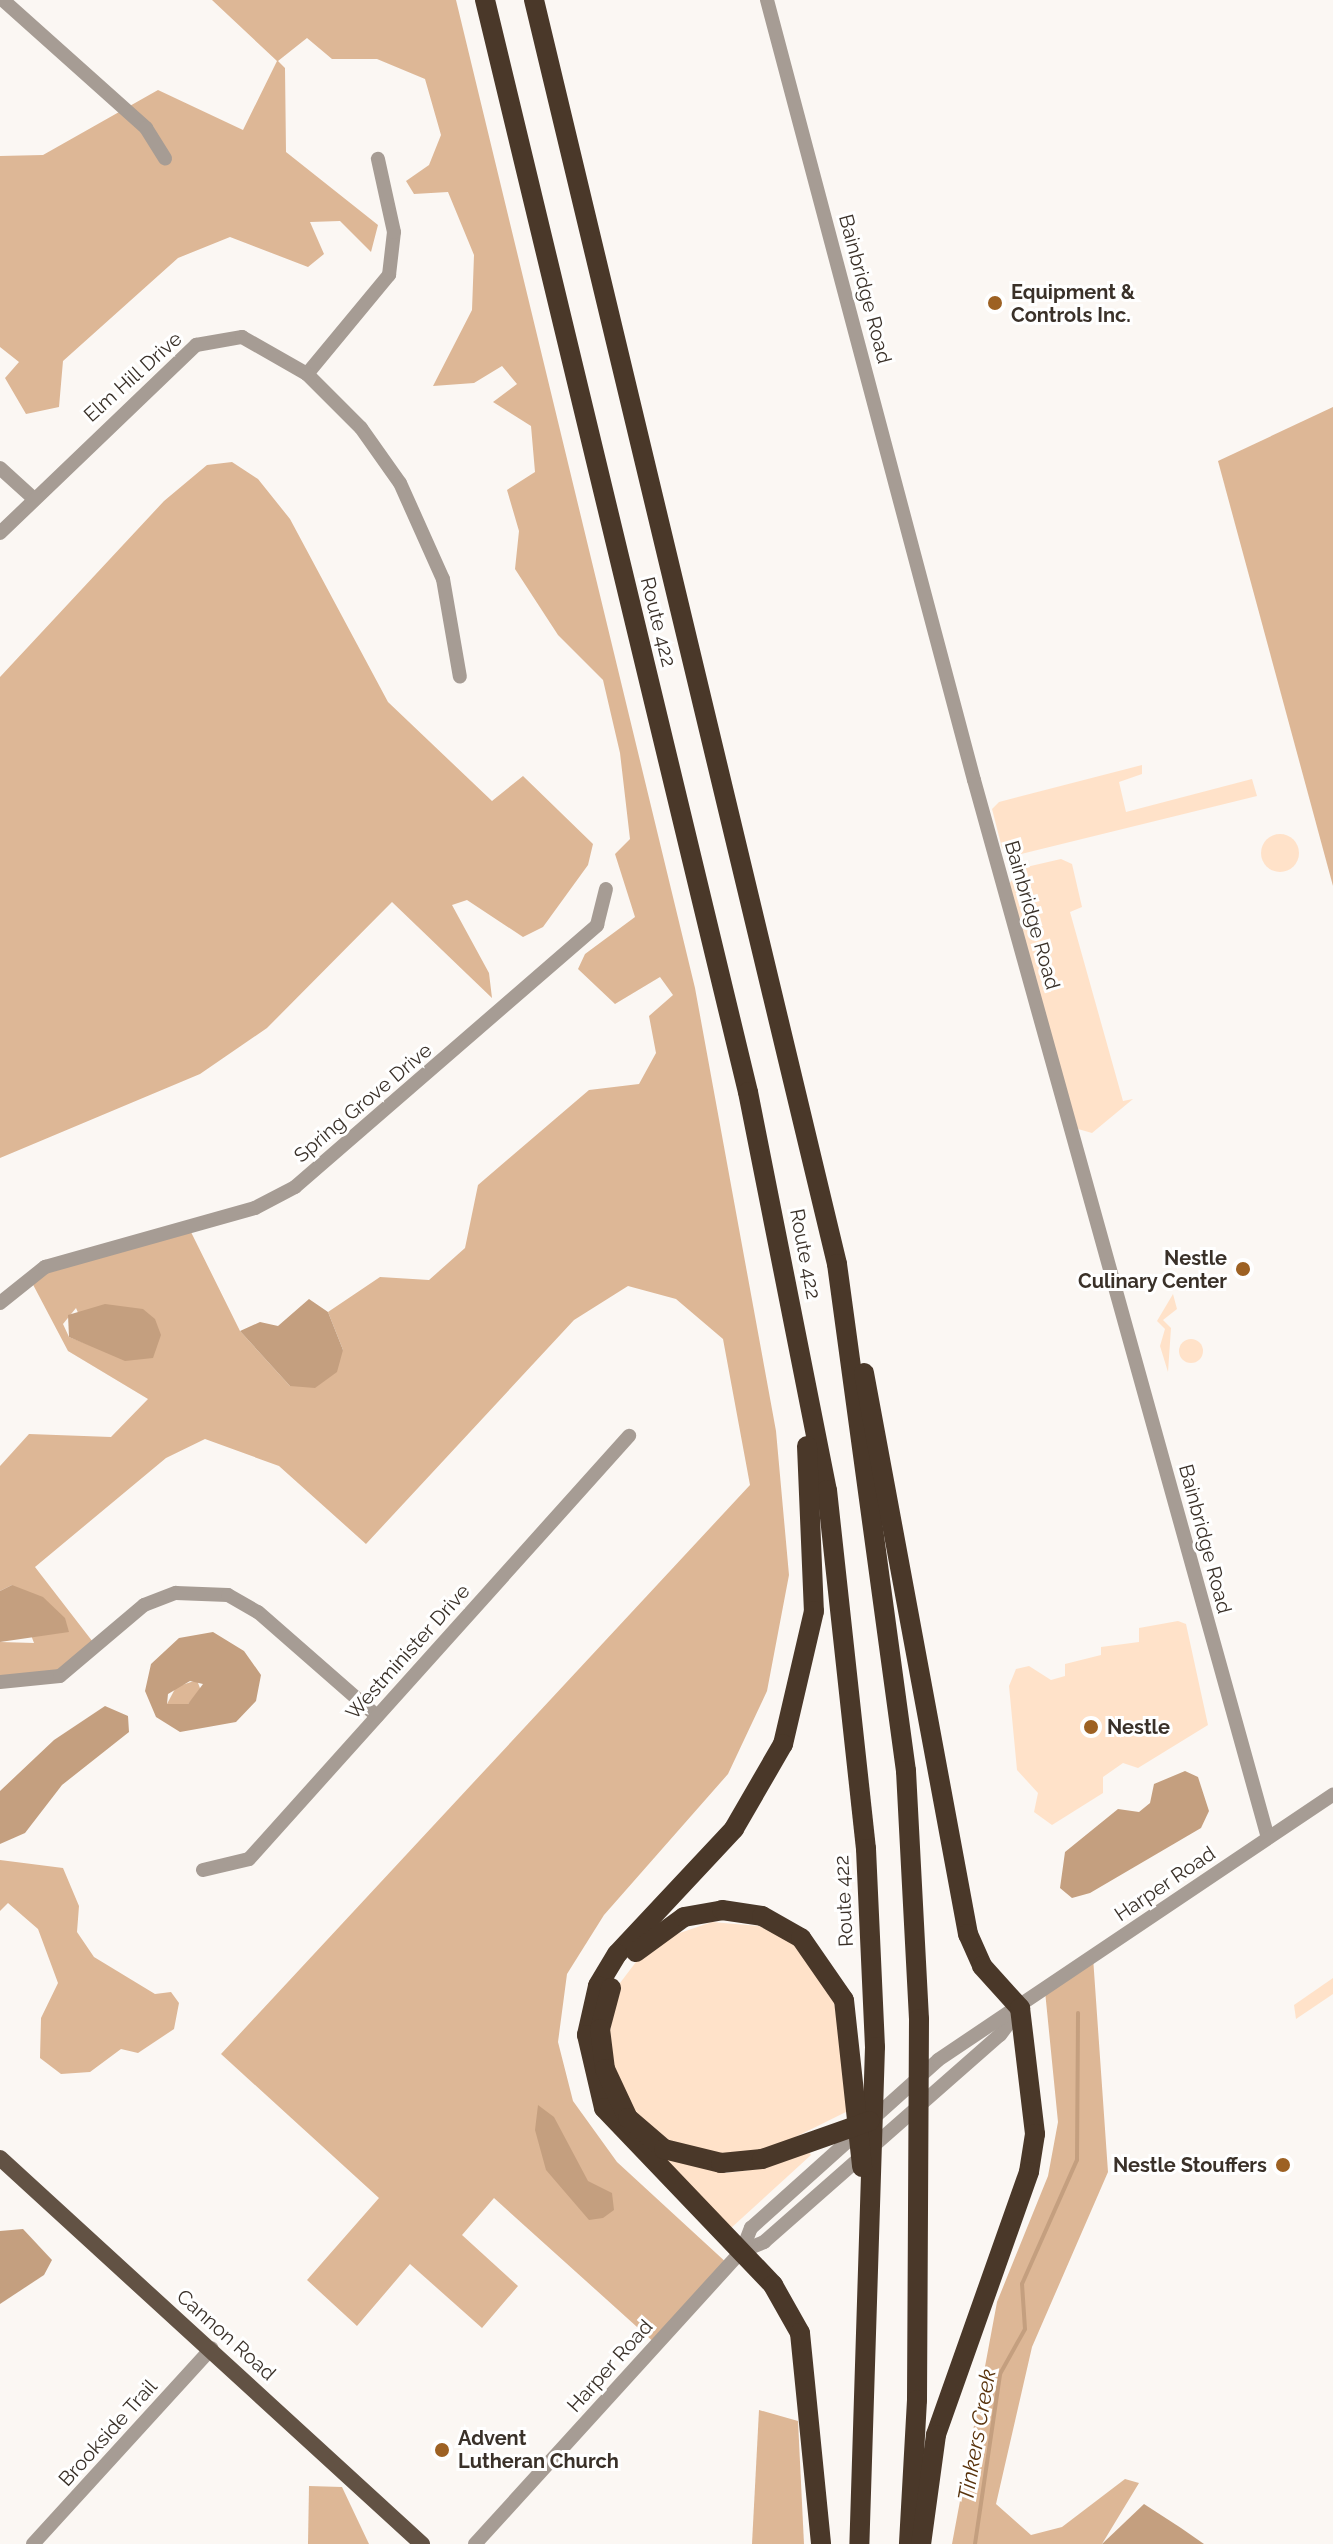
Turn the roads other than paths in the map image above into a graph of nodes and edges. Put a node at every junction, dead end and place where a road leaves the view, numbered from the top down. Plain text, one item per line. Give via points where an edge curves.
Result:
1 (3, 0) edge
2 (485, 0) edge
3 (534, 0) edge
4 (767, 0) edge
5 (165, 158) dead end
6 (378, 159) dead end
7 (307, 374) junction
8 (0, 468) edge
9 (32, 497) junction
10 (0, 533) edge
11 (460, 677) dead end
12 (606, 889) dead end
13 (768, 1193) junction
14 (837, 1264) junction
15 (0, 1303) edge
16 (629, 1436) dead end
17 (0, 1682) edge
18 (377, 1716) junction
19 (1333, 1795) edge
20 (1268, 1838) junction
21 (203, 1870) dead end
22 (1020, 2008) junction
23 (870, 2121) junction
24 (0, 2158) edge
25 (869, 2189) junction
26 (742, 2251) junction
27 (212, 2348) junction
28 (33, 2544) edge
29 (422, 2544) edge
30 (475, 2544) edge
31 (821, 2544) edge
32 (859, 2544) edge
33 (909, 2544) edge
34 (921, 2544) edge

1 - 5 street via 146,128
2 - 13 highway, Route 422
3 - 14 highway, Route 422
4 - 20 street, Bainbridge Road via 977,791
6 - 7 street via 394,232 389,275
7 - 9 street, Elm Hill Drive via 242,337 196,345
7 - 11 street, Elm Hill Drive via 361,428 430,540 460,651
8 - 9 street
9 - 10 street, Elm Hill Drive
12 - 15 street, Spring Grove Drive via 597,925 295,1187 255,1208 45,1267
13 - 25 highway, Route 422 via 827,1490 866,1849 875,2047
13 - 26 highway via 809,1457 814,1611 799,1699 771,1769 734,1829 617,1954 598,1986 587,2035 604,2108
14 - 22 highway via 870,1399 968,1934 982,1966
14 - 33 highway, Route 422 via 906,1771 919,2019
16 - 18 street, Westminister Drive
17 - 18 street via 60,1676 144,1605 176,1593 228,1595 258,1612
18 - 21 street, Westminister Drive via 249,1859
19 - 20 street, Harper Road
20 - 22 street, Harper Road
22 - 23 street, Harper Road via 983,2024
22 - 26 street, Harper Road via 1000,2035 764,2242
22 - 34 highway via 1035,2134 1029,2172 936,2435
23 - 25 highway via 762,2159 685,2158 628,2118 605,2069 600,2029 616,1977 644,1942 684,1917 722,1910 762,1916 818,1958 844,2000 856,2061
23 - 26 street, Harper Road via 751,2228
24 - 27 main road, Cannon Road
25 - 32 highway via 872,2274
26 - 30 street, Harper Road
26 - 31 highway via 773,2285 800,2333
27 - 28 street, Brookside Trail
27 - 29 main road, Cannon Road

